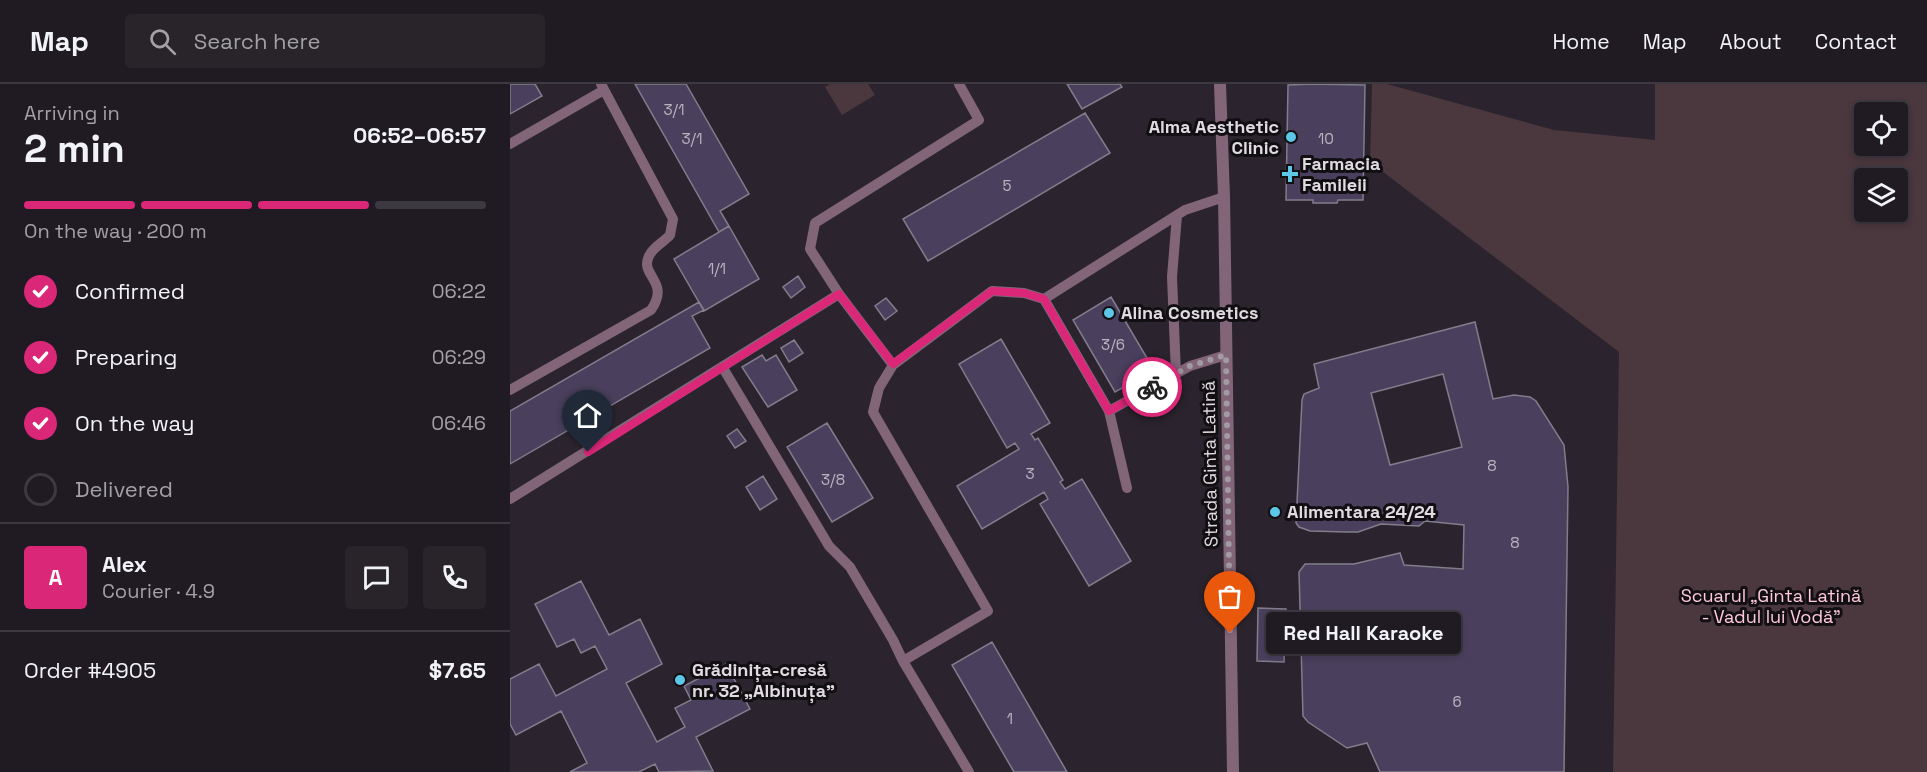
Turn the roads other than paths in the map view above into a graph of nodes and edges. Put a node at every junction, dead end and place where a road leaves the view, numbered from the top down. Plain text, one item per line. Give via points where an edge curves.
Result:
1 (959, 84) edge
2 (1220, 84) edge
3 (602, 87) edge
4 (510, 144) edge
5 (1224, 197) junction
6 (1177, 215) junction
7 (839, 294) junction
8 (1044, 299) junction
9 (1226, 355) junction
10 (893, 364) junction
11 (723, 368) junction
12 (1176, 374) junction
13 (510, 390) edge
14 (1109, 411) junction
15 (1127, 488) dead end
16 (510, 499) edge
17 (903, 661) junction
18 (969, 772) edge
19 (1233, 772) edge

1 - 7 lane via 979,120 815,223 810,249
2 - 5 street, Strada Ginta Latină
3 - 4 lane
3 - 13 lane via 673,219 670,235 654,248 647,263 658,290 657,301 651,310
5 - 6 lane
5 - 9 street, Strada Ginta Latină
6 - 8 lane
6 - 12 lane via 1172,278
7 - 10 lane
7 - 11 lane
8 - 10 lane via 992,291
8 - 14 lane
9 - 12 lane
9 - 19 street, Strada Ginta Latină
10 - 17 lane via 879,388 873,412 988,611
11 - 16 lane
11 - 17 lane via 829,546 850,567
12 - 14 lane
14 - 15 lane
17 - 18 lane

